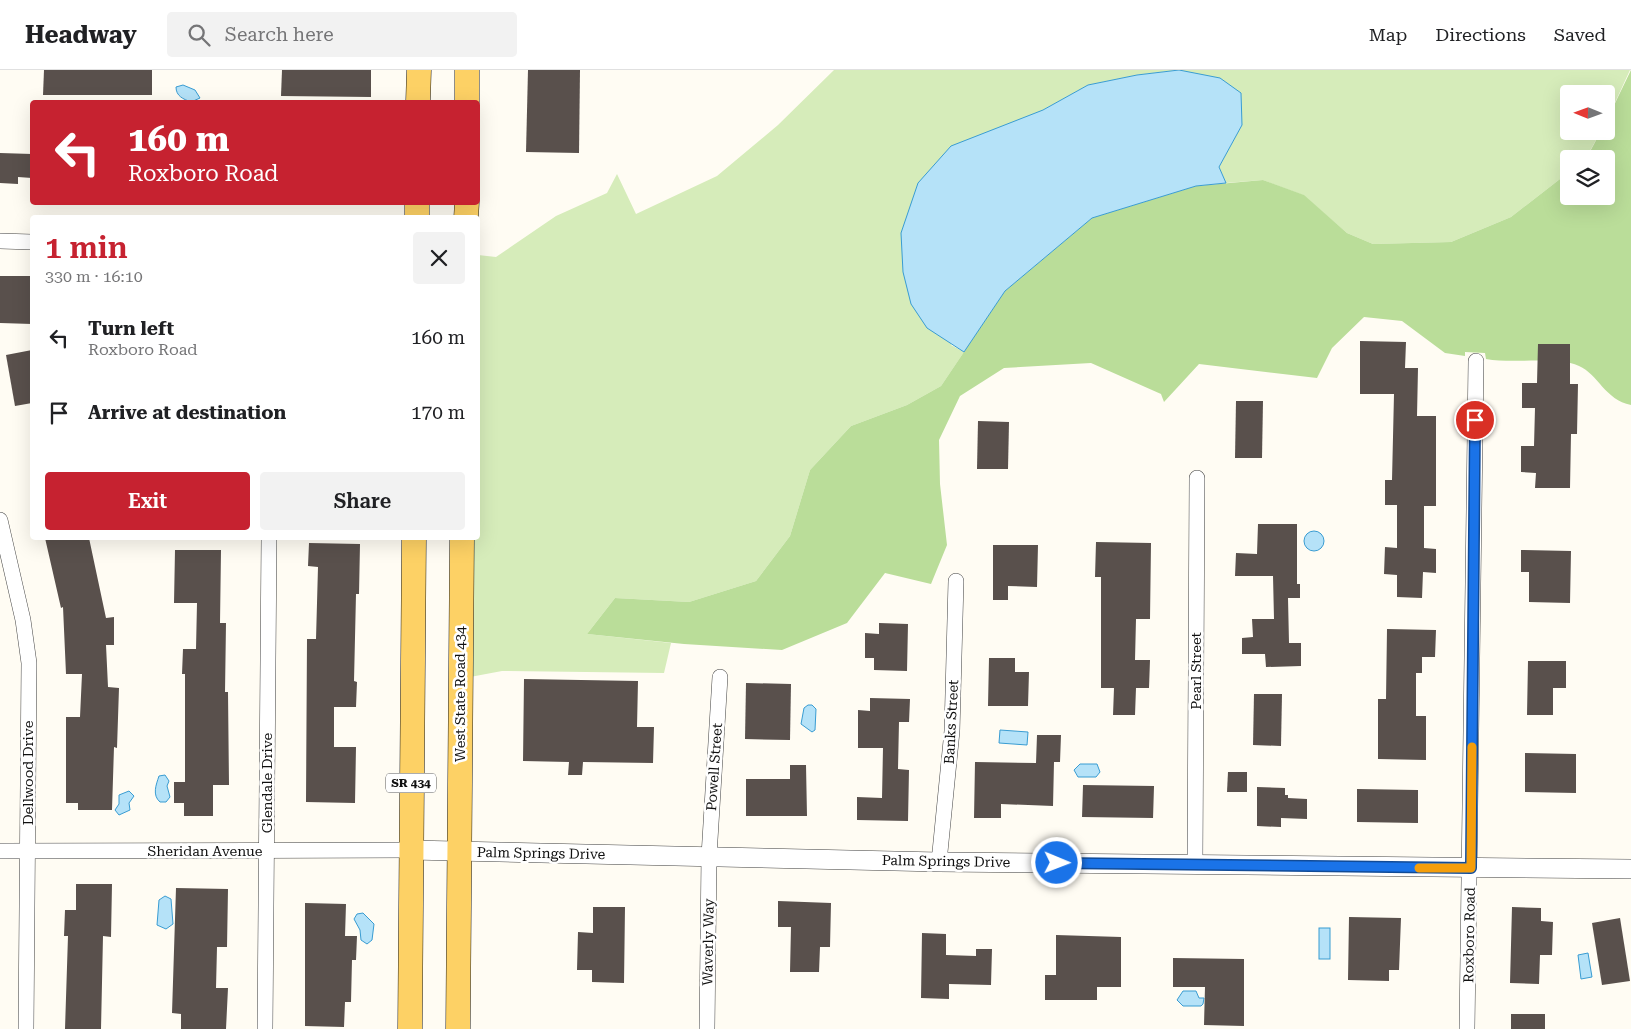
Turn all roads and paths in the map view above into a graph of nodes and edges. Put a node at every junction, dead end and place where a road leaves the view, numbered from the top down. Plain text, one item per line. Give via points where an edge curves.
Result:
1 (418, 70) edge
2 (467, 70) edge
3 (418, 100) edge
4 (467, 100) edge
5 (0, 241) edge
6 (30, 242) edge
7 (1476, 361) dead end
8 (1197, 478) dead end
9 (0, 520) edge
10 (269, 540) edge
11 (414, 540) edge
12 (462, 540) edge
13 (956, 581) dead end
14 (720, 677) dead end
15 (28, 850) junction
16 (411, 850) junction
17 (0, 851) edge
18 (267, 851) junction
19 (460, 851) junction
20 (709, 856) junction
21 (939, 862) junction
22 (1195, 864) junction
23 (1471, 868) junction
24 (1631, 870) edge
25 (26, 1029) edge
26 (265, 1029) edge
27 (410, 1029) edge
28 (458, 1029) edge
29 (707, 1029) edge
30 (1467, 1029) edge

1 - 3 main road
2 - 4 main road
5 - 6 street
7 - 23 street, Roxboro Road
8 - 22 street, Pearl Street
9 - 15 street, Dellwood Drive via 23,620 29,664
10 - 18 street, Glendale Drive
11 - 16 main road, SR 434
12 - 19 main road, West State Road 434
13 - 21 street, Banks Street via 952,732
14 - 20 street, Powell Street
15 - 17 street, Sheridan Avenue
15 - 18 street, Sheridan Avenue
15 - 25 street, Dellwood Drive
16 - 18 street, Sheridan Avenue
16 - 19 street, Palm Springs Drive
16 - 27 main road, SR 434
18 - 26 street, Glendale Drive
19 - 20 street, Palm Springs Drive
19 - 28 main road, West State Road 434
20 - 21 street, Palm Springs Drive
20 - 29 street, Waverly Way
21 - 22 street, Palm Springs Drive
22 - 23 street, Palm Springs Drive
23 - 24 street, Palm Springs Drive
23 - 30 street, Roxboro Road

